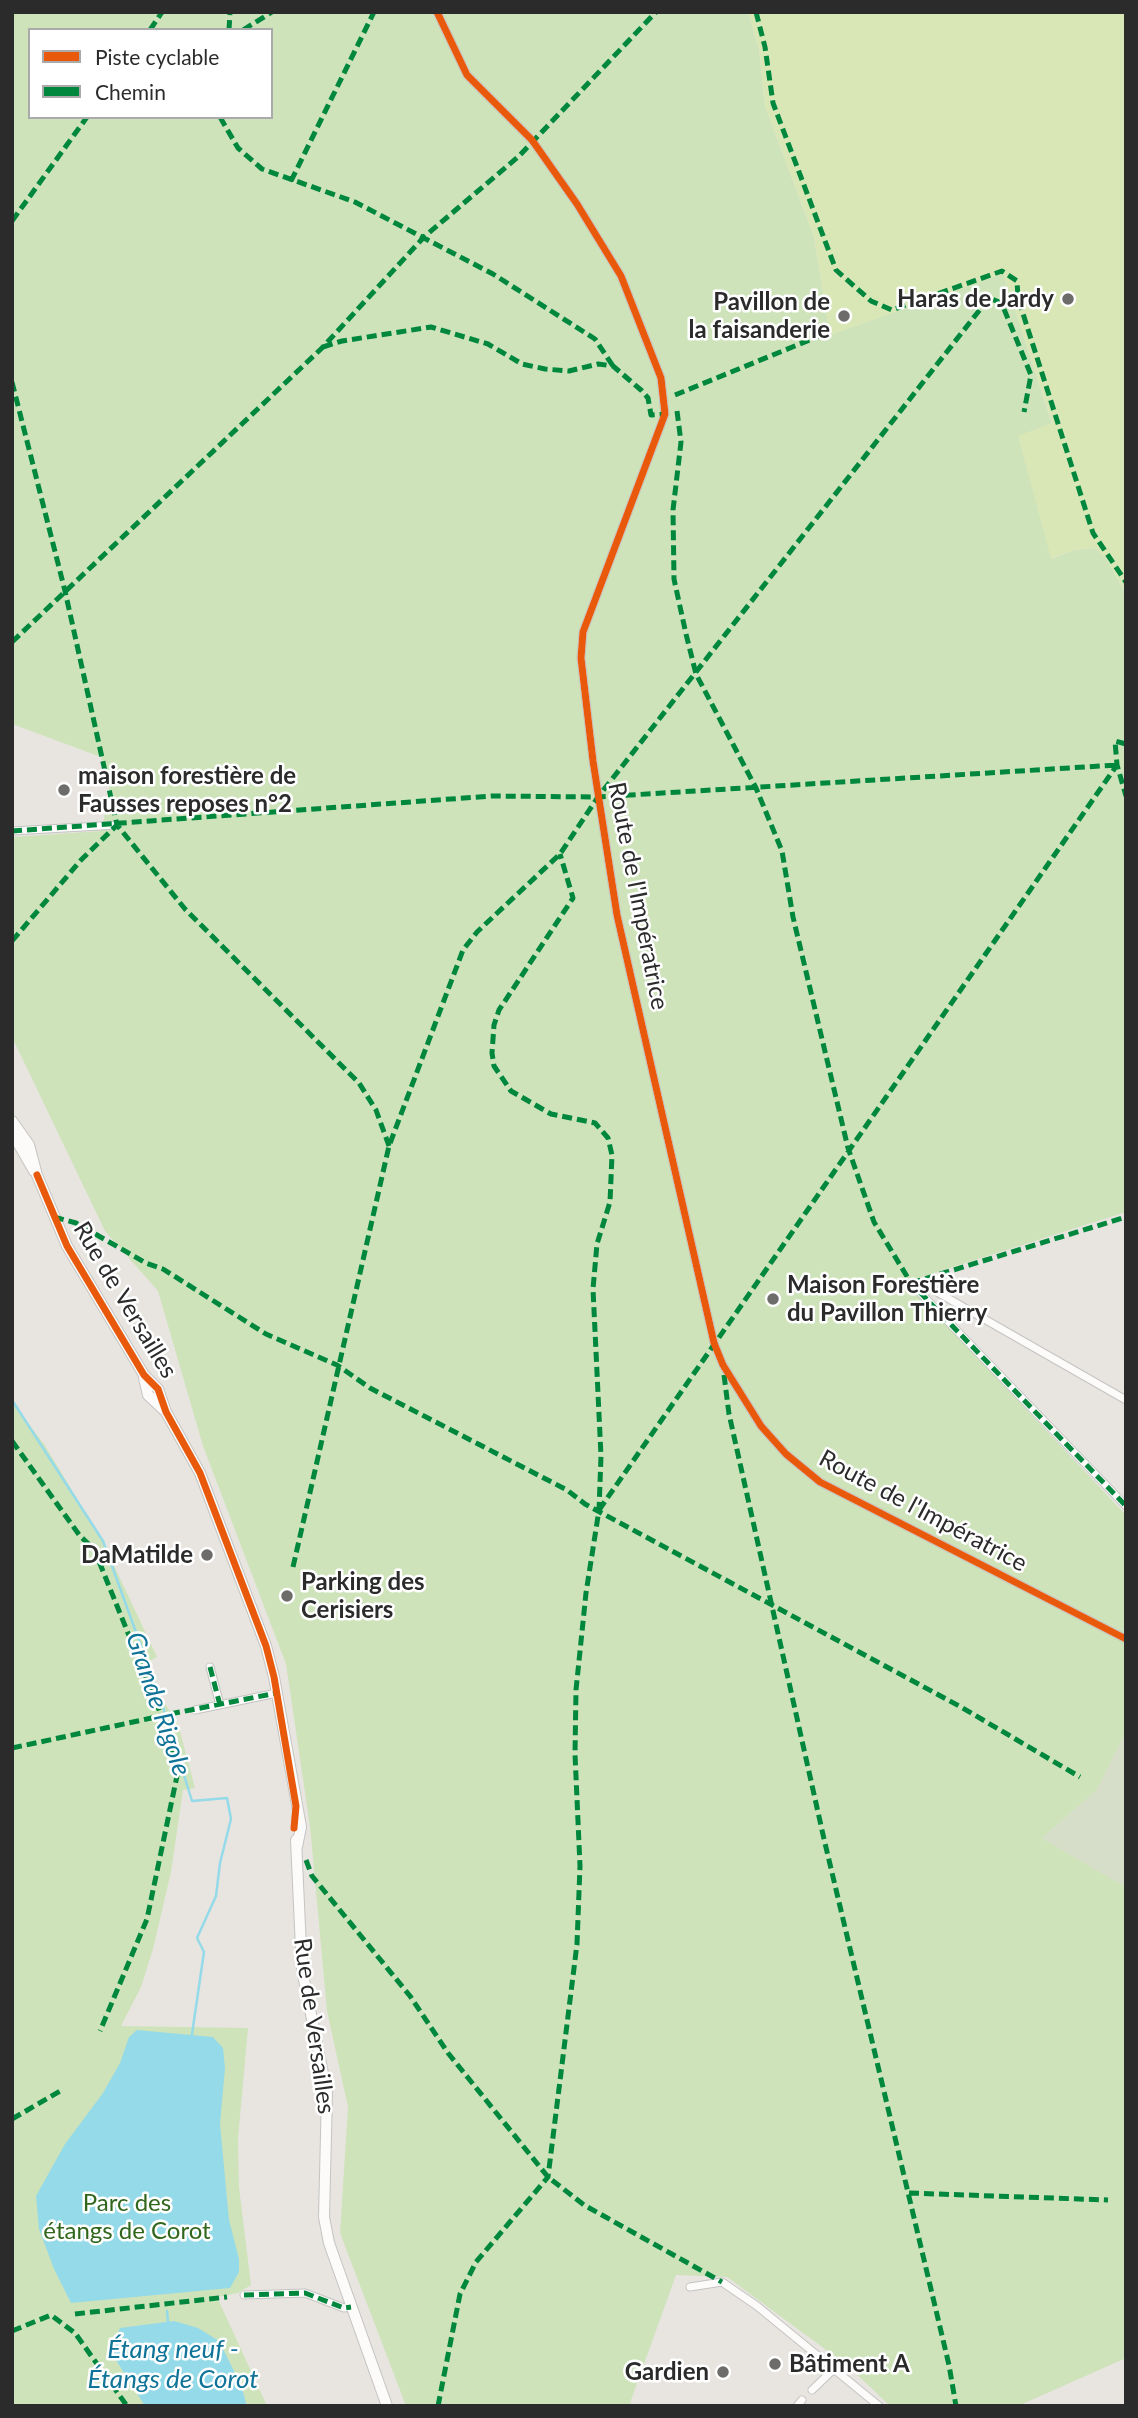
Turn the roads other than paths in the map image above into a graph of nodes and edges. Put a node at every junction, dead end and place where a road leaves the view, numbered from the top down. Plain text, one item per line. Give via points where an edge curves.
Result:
1 (437, 12) edge
2 (117, 825) dead end
3 (12, 831) edge
4 (14, 1124) edge
5 (1126, 1401) edge
6 (1126, 1506) edge
7 (1126, 1639) edge
8 (210, 1667) dead end
9 (277, 1693) junction
10 (220, 1705) junction
11 (195, 1710) dead end
12 (690, 2287) dead end
13 (244, 2295) dead end
14 (351, 2307) junction
15 (835, 2368) junction
16 (812, 2390) dead end
17 (387, 2406) edge
18 (879, 2406) edge

1 - 7 street, Route de l'Impératrice via 467,75 532,140 621,276 665,396 660,429 583,632 581,668 617,915 714,1343 723,1365 761,1426 820,1482
2 - 3 street
4 - 9 main road, Rue de Versailles via 20,1149 37,1175 67,1245 144,1375 148,1395 166,1412 200,1473 266,1646
5 - 6 street via 930,1287 911,1283
8 - 10 street
9 - 10 street
9 - 14 main road, Rue de Versailles via 300,1827 302,1970 327,2093 324,2217
10 - 11 street
12 - 15 street via 722,2282
13 - 14 street via 305,2293
14 - 17 main road, Rue de Versailles
15 - 16 street
15 - 18 street

